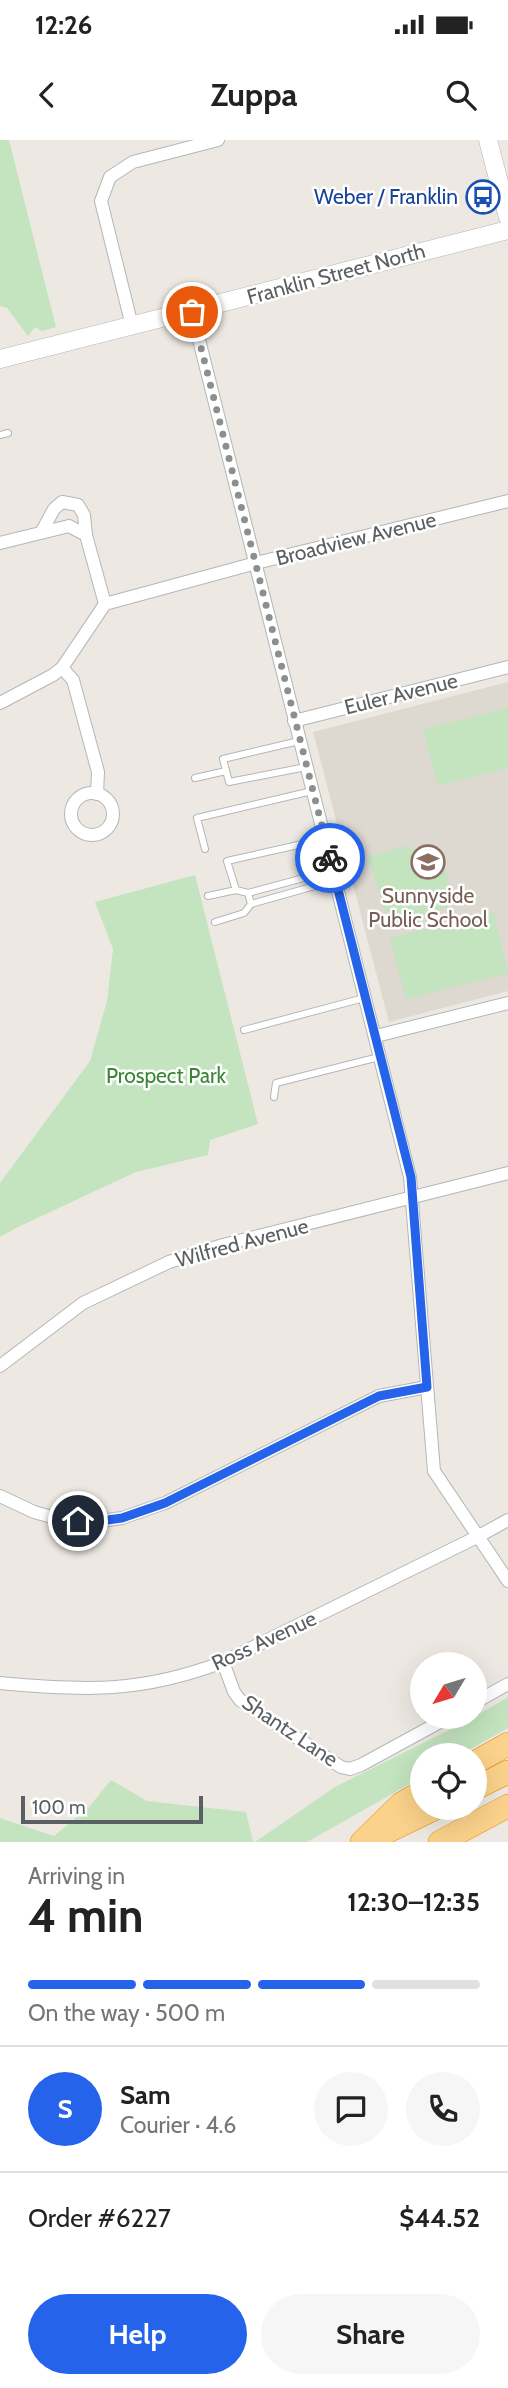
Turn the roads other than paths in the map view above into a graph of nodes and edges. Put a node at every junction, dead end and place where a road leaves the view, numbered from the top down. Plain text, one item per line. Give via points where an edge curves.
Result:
1 (218, 140) edge
2 (488, 140) edge
3 (508, 217) edge
4 (508, 230) edge
5 (192, 312) junction
6 (132, 326) junction
7 (0, 359) edge
8 (8, 433) dead end
9 (0, 435) edge
10 (508, 501) edge
11 (42, 531) junction
12 (86, 535) junction
13 (0, 543) edge
14 (256, 564) junction
15 (105, 604) junction
16 (508, 667) edge
17 (62, 668) junction
18 (0, 703) edge
19 (294, 721) junction
20 (299, 741) junction
21 (306, 766) junction
22 (226, 771) junction
23 (195, 778) dead end
24 (312, 790) junction
25 (97, 794) dead end
26 (325, 839) junction
27 (205, 849) dead end
28 (334, 875) junction
29 (236, 890) junction
30 (248, 893) junction
31 (208, 896) dead end
32 (251, 904) junction
33 (215, 922) dead end
34 (366, 998) junction
35 (508, 1003) edge
36 (244, 1030) dead end
37 (376, 1036) junction
38 (381, 1056) junction
39 (274, 1097) dead end
40 (508, 1173) edge
41 (414, 1196) junction
42 (0, 1366) edge
43 (427, 1387) junction
44 (0, 1496) edge
45 (508, 1520) edge
46 (477, 1537) junction
47 (508, 1581) edge
48 (223, 1662) junction
49 (0, 1683) edge
50 (508, 1684) edge
51 (487, 1696) edge
52 (427, 1729) edge
53 (508, 1744) edge
54 (487, 1756) edge
55 (508, 1772) edge
56 (487, 1782) edge
57 (410, 1799) edge
58 (508, 1806) edge
59 (411, 1820) edge
60 (364, 1842) edge
61 (440, 1842) edge

1 - 6 street via 133,162 110,177 101,201
2 - 3 street
4 - 5 street, Franklin Street North
5 - 6 street, Franklin Street North
5 - 14 street
6 - 7 street, Franklin Street North
8 - 9 lane
10 - 14 street, Broadview Avenue
11 - 12 street via 69,526
11 - 12 street via 62,502 78,505
11 - 13 street
12 - 15 street
14 - 15 street, Broadview Avenue
14 - 19 street
15 - 17 street
16 - 19 street, Euler Avenue
17 - 18 street
17 - 25 street via 73,680 98,772
19 - 20 street
20 - 21 street
20 - 22 lane via 223,759
21 - 22 lane via 229,782
21 - 24 street
22 - 23 lane
24 - 26 street
24 - 27 lane via 197,818
26 - 28 street
26 - 29 lane via 228,861
28 - 30 lane
28 - 32 lane
28 - 34 street
29 - 30 lane
29 - 31 lane
30 - 32 lane
32 - 33 lane via 244,913
34 - 36 lane
34 - 37 street
35 - 37 street
37 - 38 street
38 - 39 lane via 276,1083
38 - 41 street
40 - 41 street, Wilfred Avenue
41 - 42 street, Wilfred Avenue via 169,1262 83,1303
41 - 43 street
43 - 44 street via 379,1396 165,1503 122,1518 63,1520
43 - 46 street via 434,1471
45 - 46 street, Ross Avenue
46 - 47 street
46 - 48 street, Ross Avenue
48 - 49 street, Ross Avenue via 146,1685 106,1690
48 - 52 street, Shantz Lane via 240,1700 341,1767 361,1765
50 - 51 street
53 - 54 highway
55 - 56 highway
57 - 60 highway
58 - 61 highway
59 - 60 highway

